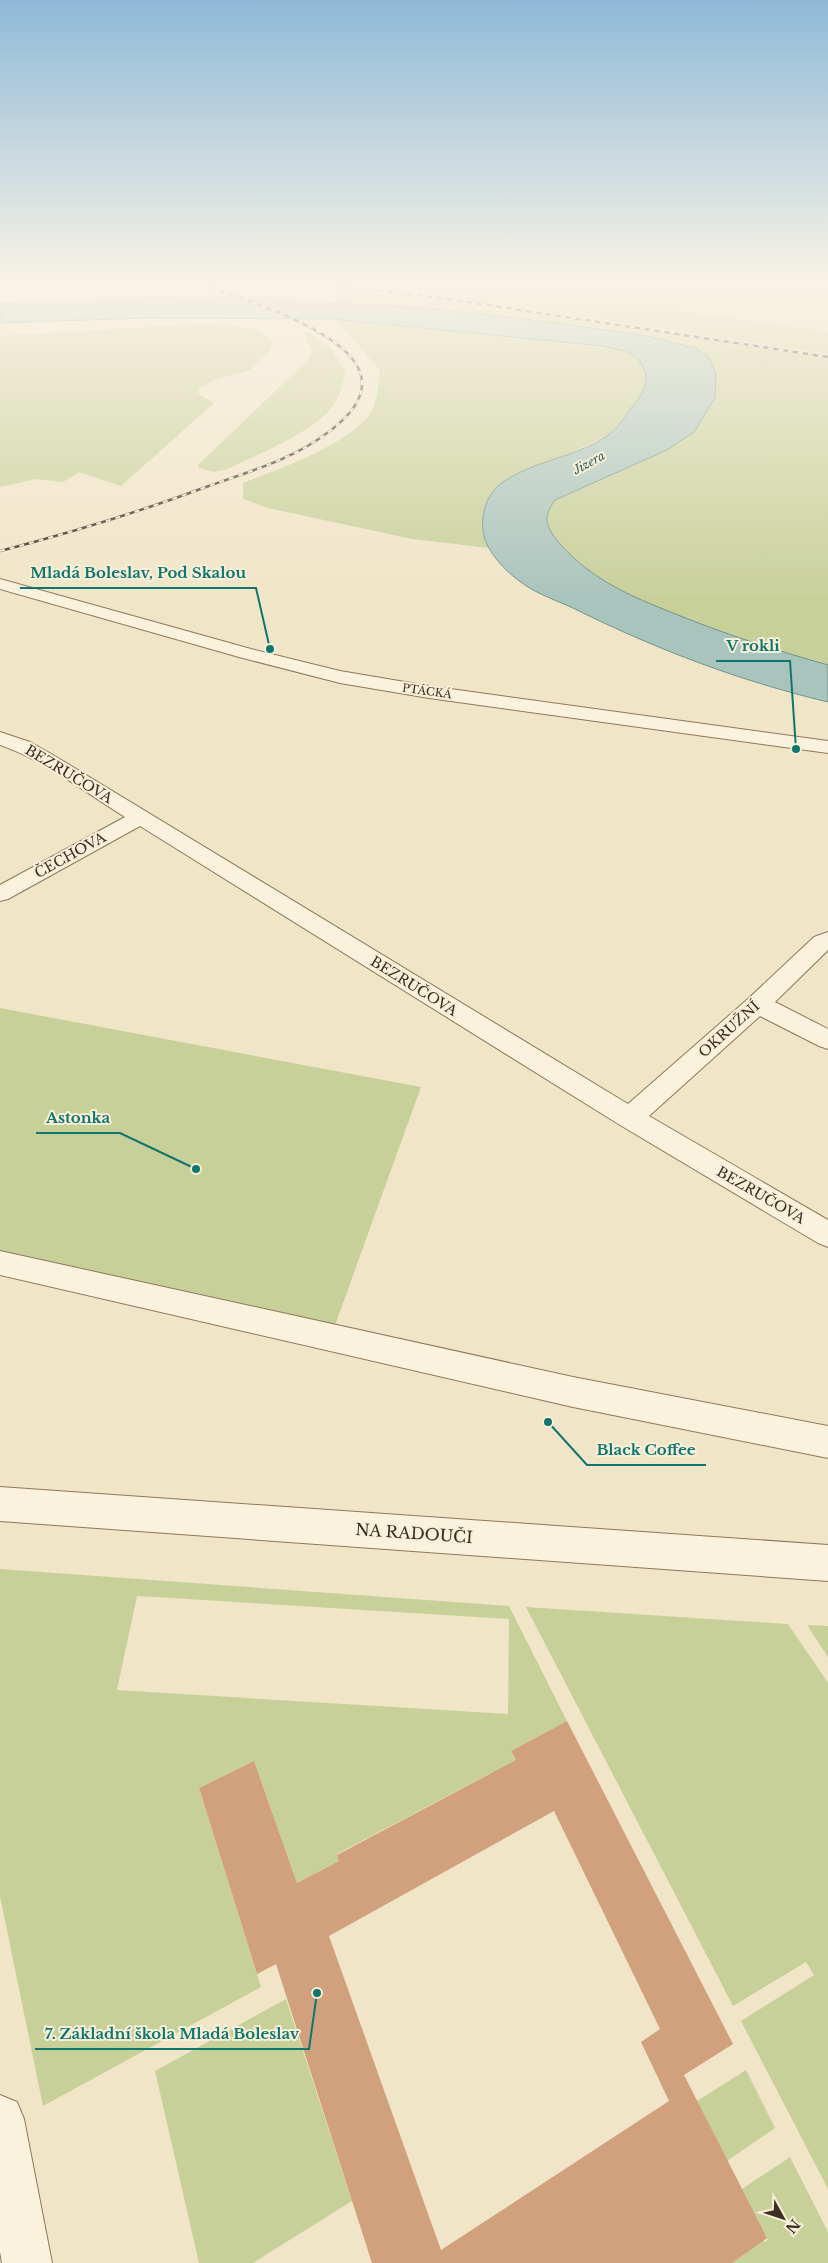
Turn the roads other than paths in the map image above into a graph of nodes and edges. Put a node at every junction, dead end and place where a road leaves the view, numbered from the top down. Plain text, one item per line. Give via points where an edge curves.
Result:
1 (0, 584) edge
2 (0, 591) edge
3 (34, 592) junction
4 (0, 738) edge
5 (828, 747) edge
6 (140, 817) junction
7 (0, 894) edge
8 (828, 940) edge
9 (758, 1004) junction
10 (828, 1040) edge
11 (630, 1118) junction
12 (828, 1235) edge
13 (0, 1264) edge
14 (828, 1442) edge
15 (0, 1504) edge
16 (828, 1563) edge
17 (0, 2119) edge
18 (27, 2263) edge

1 - 3 street, PTÁCKÁ
2 - 3 street, PTÁCKÁ
3 - 5 street, PTÁCKÁ via 253,655 340,676 429,692
4 - 6 street, BEZRUČOVA via 23,746
6 - 7 street, ČECHOVA
6 - 11 street, BEZRUČOVA
8 - 9 street, OKRUŽNÍ via 822,942
9 - 10 street
9 - 11 street, OKRUŽNÍ
11 - 12 street, BEZRUČOVA
13 - 14 street via 573,1392
15 - 16 street, NA RADOUČI
17 - 18 street

